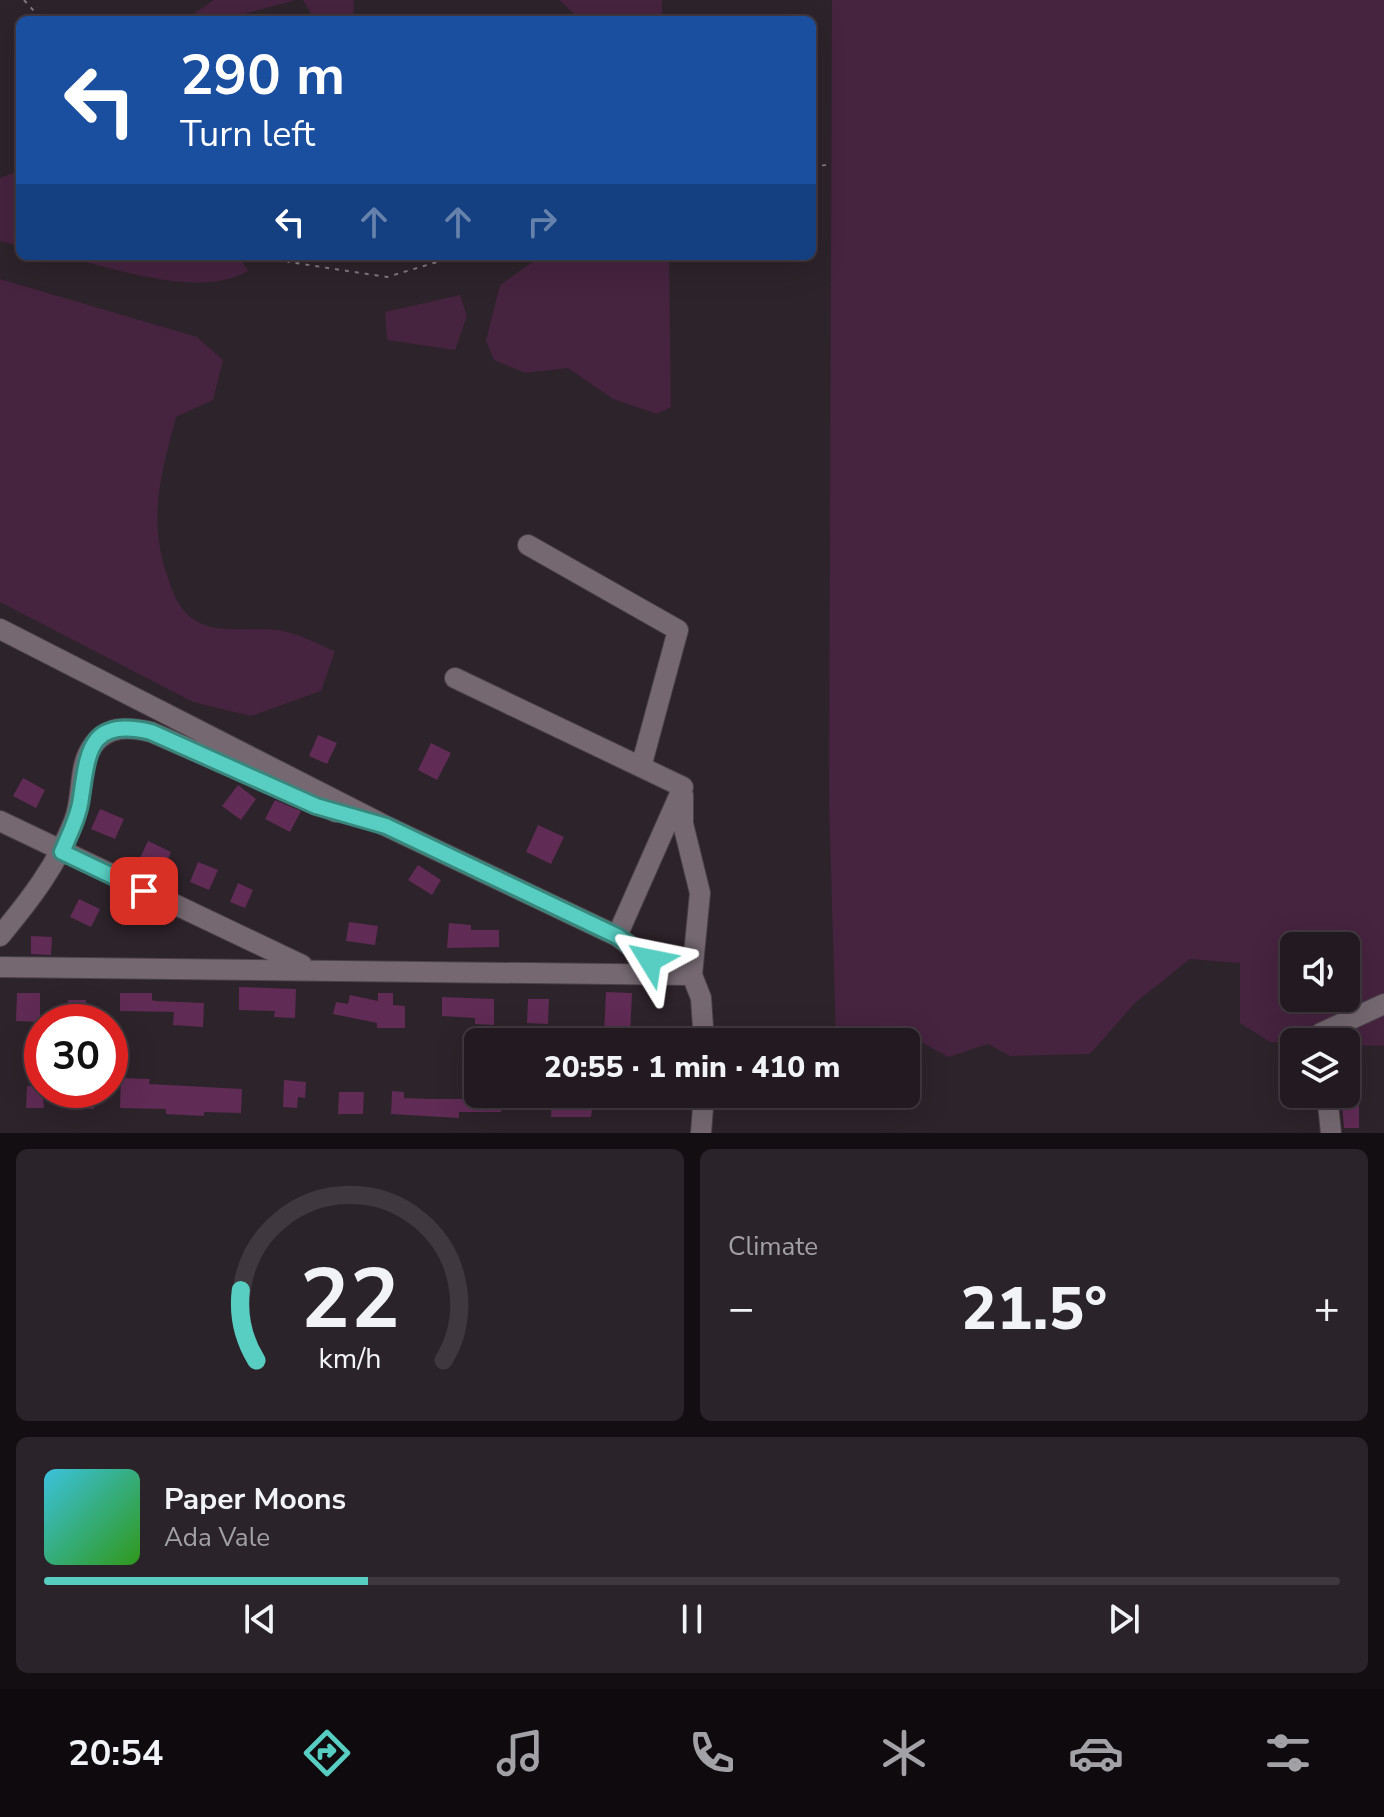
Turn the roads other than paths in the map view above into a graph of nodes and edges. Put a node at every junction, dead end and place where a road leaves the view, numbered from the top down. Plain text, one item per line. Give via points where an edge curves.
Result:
1 (528, 545) dead end
2 (0, 629) edge
3 (455, 678) dead end
4 (641, 767) junction
5 (683, 787) junction
6 (0, 821) edge
7 (386, 826) junction
8 (62, 852) junction
9 (0, 936) edge
10 (617, 936) junction
11 (0, 967) edge
12 (309, 968) junction
13 (666, 973) junction
14 (692, 975) junction
15 (1384, 1004) edge
16 (703, 1028) edge
17 (1332, 1028) edge
18 (703, 1108) edge
19 (1328, 1108) edge
20 (701, 1133) edge
21 (1331, 1133) edge

1 - 4 street via 678,630
2 - 7 street
3 - 4 street
4 - 5 street
5 - 10 street
5 - 14 street via 683,824 700,893
6 - 8 street
7 - 8 street via 316,806 130,727 95,741 86,756 81,800
7 - 10 street
8 - 9 street
8 - 12 street
10 - 13 street
11 - 12 street
12 - 13 street via 566,977
13 - 14 street
14 - 16 street via 701,998
15 - 17 street
18 - 20 street
19 - 21 street

